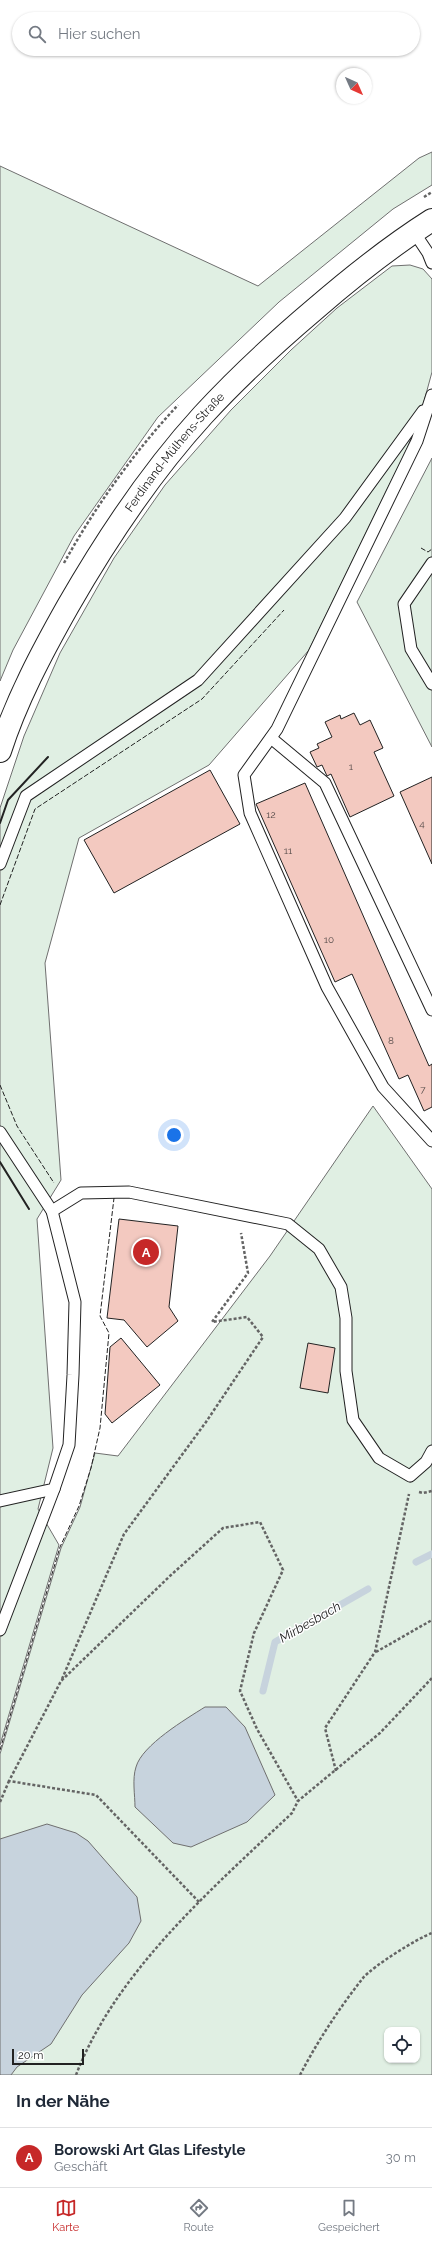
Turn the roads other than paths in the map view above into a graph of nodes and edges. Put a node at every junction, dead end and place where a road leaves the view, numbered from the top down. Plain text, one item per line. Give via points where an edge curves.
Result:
1 (432, 220) edge
2 (414, 232) junction
3 (432, 263) edge
4 (431, 398) edge
5 (432, 563) edge
6 (432, 684) edge
7 (271, 738) junction
8 (0, 751) edge
9 (0, 864) edge
10 (432, 1010) edge
11 (0, 1132) edge
12 (432, 1141) edge
13 (52, 1211) junction
14 (432, 1451) edge
15 (54, 1489) junction
16 (0, 1501) edge
17 (0, 1630) edge

1 - 2 main road, Ferdinand-Mülhens-Straße
2 - 3 lane
2 - 8 main road, Ferdinand-Mülhens-Straße via 337,290 265,352 203,415 154,475 96,557 48,642
4 - 7 lane via 417,441
4 - 9 lane via 345,518 198,680 26,796
5 - 6 lane via 404,604 411,649
7 - 10 lane via 325,783
7 - 12 lane via 244,775 250,813 338,1007 383,1087
11 - 13 lane
13 - 14 lane via 81,1193 129,1192 288,1224 319,1249 341,1287 346,1318 346,1371 353,1420 379,1458 410,1476 426,1462
13 - 15 lane via 74,1302 69,1445
15 - 16 lane
15 - 17 lane

